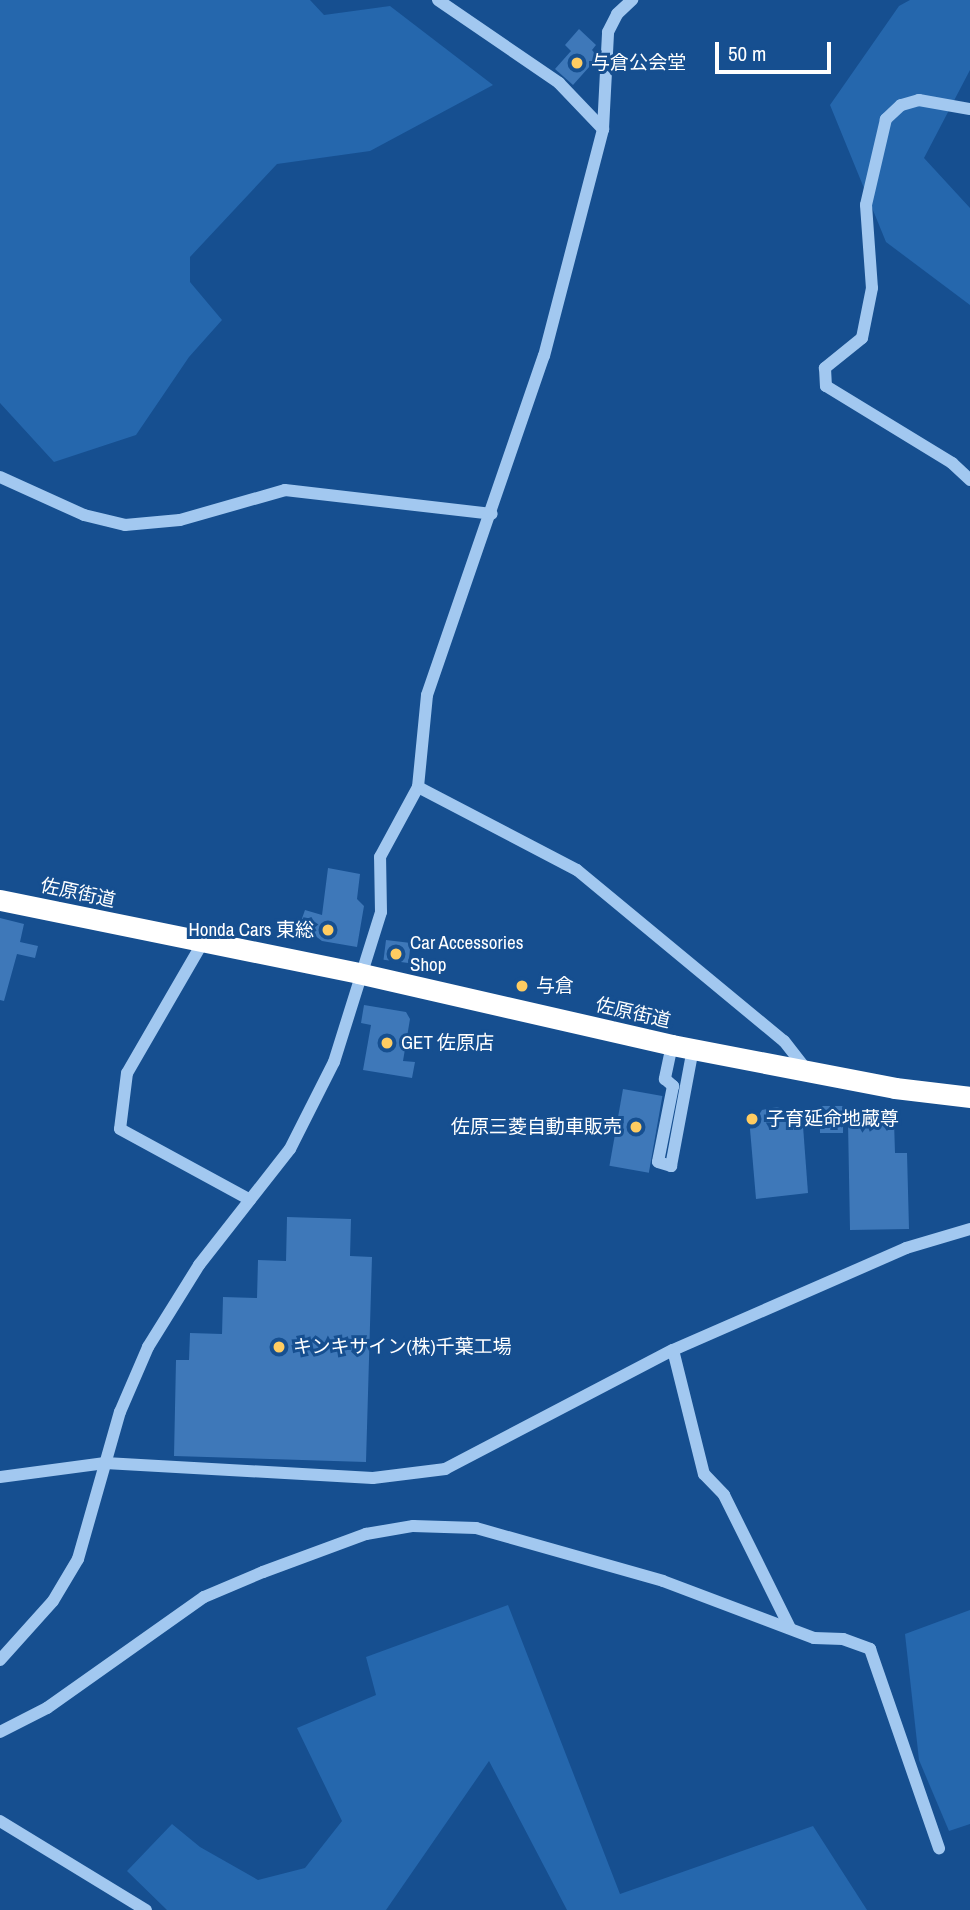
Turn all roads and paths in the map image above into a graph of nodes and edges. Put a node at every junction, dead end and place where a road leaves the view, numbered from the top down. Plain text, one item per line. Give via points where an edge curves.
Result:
1 (438, 0) edge
2 (632, 0) edge
3 (970, 109) edge
4 (603, 129) junction
5 (0, 477) edge
6 (970, 480) edge
7 (492, 514) junction
8 (418, 787) junction
9 (0, 901) edge
10 (203, 942) junction
11 (358, 973) junction
12 (672, 1045) junction
13 (693, 1049) junction
14 (806, 1069) junction
15 (970, 1097) edge
16 (250, 1200) junction
17 (970, 1229) edge
18 (673, 1350) junction
19 (105, 1463) junction
20 (0, 1477) edge
21 (790, 1629) junction
22 (0, 1660) edge
23 (0, 1732) edge
24 (0, 1821) edge
25 (939, 1848) dead end
26 (146, 1910) edge

1 - 4 street via 559,83
2 - 4 street via 617,14 608,32
3 - 6 street via 919,100 901,105 887,119 866,205 872,288 862,338 825,368 826,386 952,463
4 - 7 street via 544,356
5 - 7 street via 84,515 125,525 180,520 285,490
7 - 8 street via 427,695
8 - 11 street via 380,857 381,912
8 - 14 street via 577,870 784,1041
9 - 10 highway, 佐原街道
10 - 11 highway, 佐原街道
10 - 16 street via 128,1073 120,1129
11 - 12 highway, 佐原街道
11 - 16 street via 334,1062 290,1149
12 - 13 highway, 佐原街道
12 - 13 street via 665,1079 673,1086 658,1163 671,1166
13 - 14 highway, 佐原街道
14 - 15 highway, 佐原街道 via 895,1088
16 - 19 street via 199,1265 148,1347 120,1412
17 - 18 street via 906,1248
18 - 19 street via 445,1469 373,1478
18 - 21 street via 704,1474 724,1495
19 - 20 street
19 - 22 street via 78,1559 53,1601
21 - 23 street via 663,1581 476,1528 413,1526 366,1534 204,1597 47,1708
21 - 25 street via 870,1649
24 - 26 street

